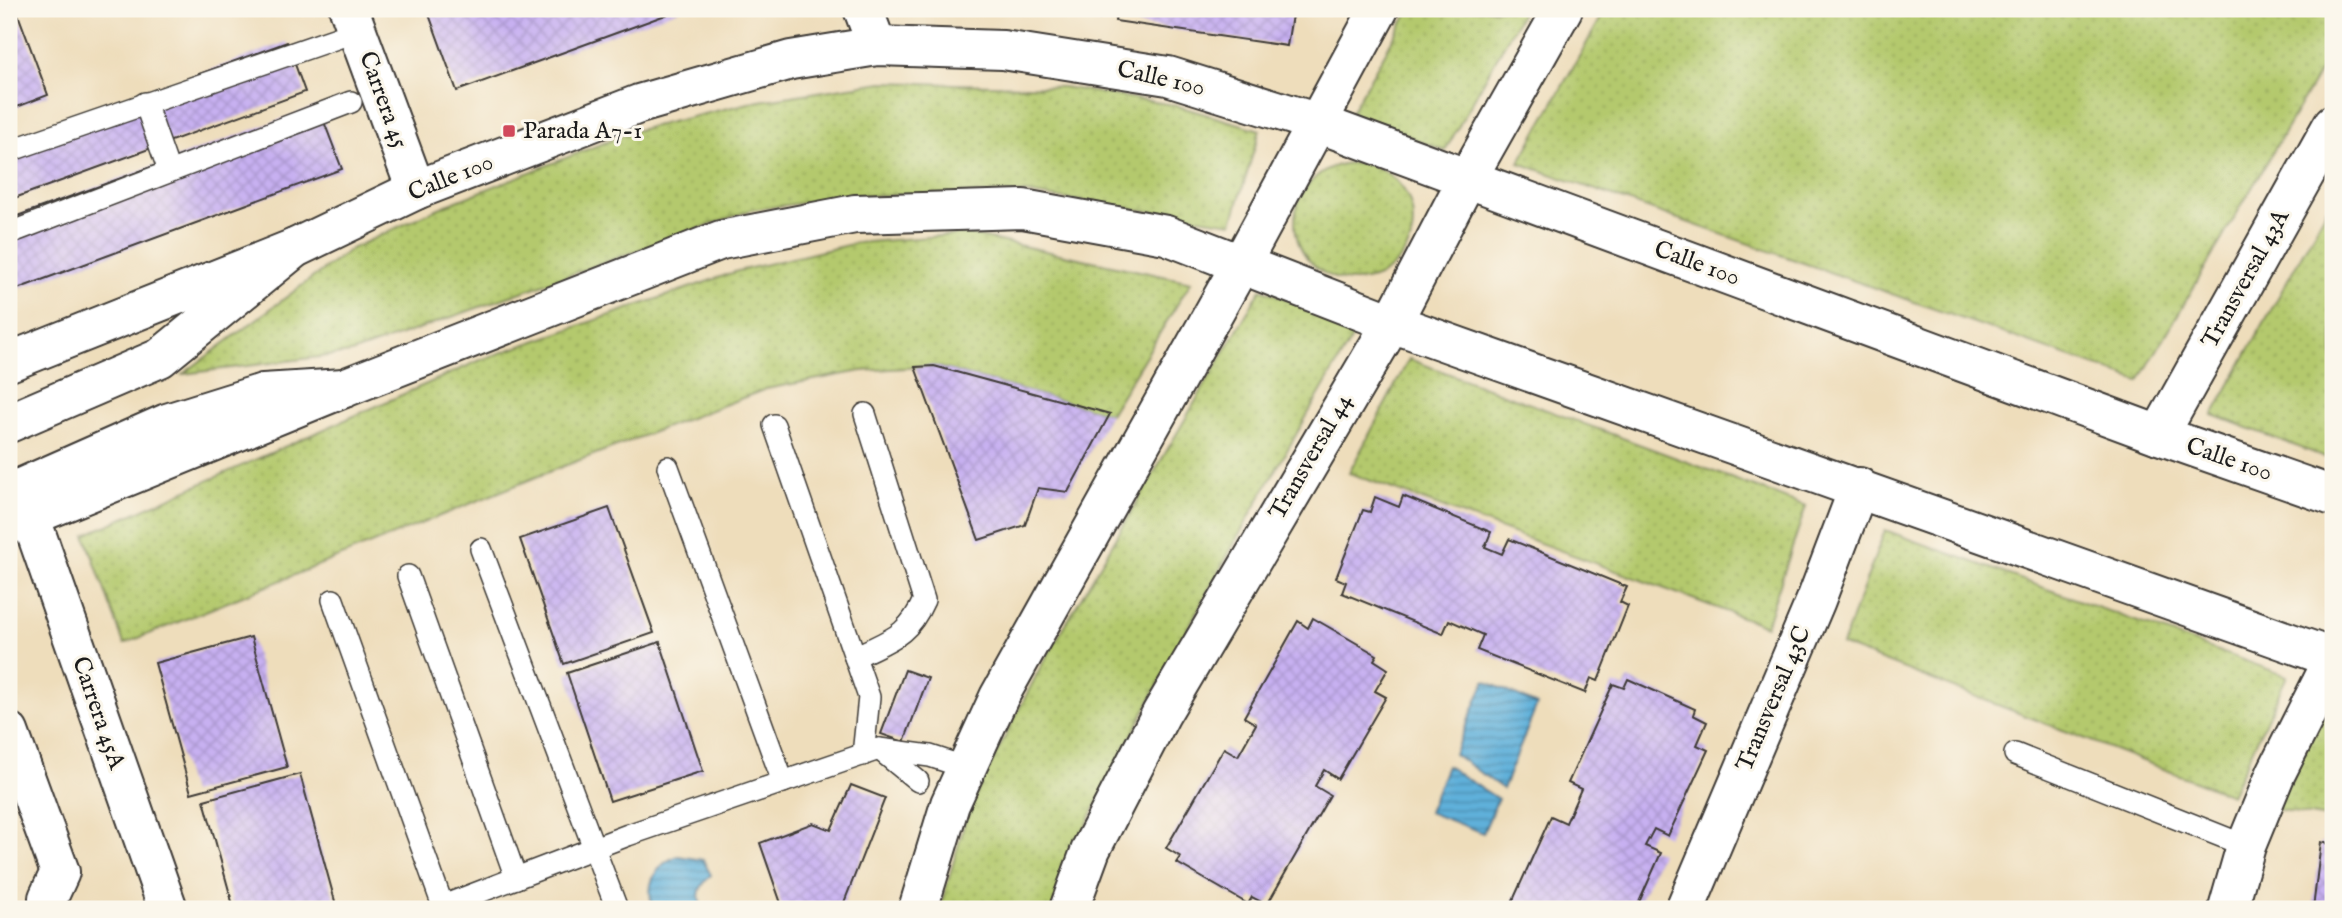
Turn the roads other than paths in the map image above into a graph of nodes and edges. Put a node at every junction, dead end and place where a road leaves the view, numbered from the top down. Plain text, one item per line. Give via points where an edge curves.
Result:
1 (863, 9) edge
2 (1379, 9) edge
3 (1563, 9) edge
4 (353, 20) edge
5 (877, 46) junction
6 (351, 102) dead end
7 (145, 103) junction
8 (1315, 122) junction
9 (2333, 124) edge
10 (9, 151) edge
11 (169, 171) junction
12 (1468, 179) junction
13 (416, 190) junction
14 (15, 231) dead end
15 (295, 248) junction
16 (1241, 264) junction
17 (1392, 323) junction
18 (9, 362) edge
19 (865, 414) dead end
20 (9, 423) edge
21 (774, 425) dead end
22 (2159, 435) junction
23 (668, 467) dead end
24 (1859, 487) junction
25 (2333, 496) edge
26 (16, 511) edge
27 (481, 549) dead end
28 (408, 576) dead end
29 (333, 600) dead end
30 (855, 657) junction
31 (2333, 659) edge
32 (9, 733) edge
33 (871, 752) junction
34 (2015, 754) dead end
35 (967, 768) junction
36 (783, 782) junction
37 (918, 782) dead end
38 (9, 791) edge
39 (2246, 846) junction
40 (595, 847) junction
41 (516, 878) junction
42 (50, 904) edge
43 (443, 908) edge
44 (168, 909) edge
45 (617, 909) edge
46 (918, 909) edge
47 (1069, 909) edge
48 (1685, 909) edge
49 (2228, 909) edge

1 - 5 street
2 - 8 street
3 - 12 street, Transversal 44
4 - 7 lane
4 - 13 street, Carrera 45
5 - 8 street, Calle 100 via 1003,50 1168,76
5 - 13 street, Calle 100 via 791,60 639,104
6 - 11 lane
7 - 10 lane
7 - 11 lane
8 - 12 street, Calle 100
8 - 16 street
9 - 22 street, Transversal 43A
11 - 14 lane
12 - 17 street, Transversal 44
12 - 22 street, Calle 100
13 - 15 street, Calle 100
15 - 18 street
15 - 20 street, Calle 100 via 160,358
16 - 17 street
16 - 26 street via 1166,235 1023,209 855,214 721,240
16 - 35 street via 999,697
17 - 24 street
17 - 47 street, Transversal 44 via 1161,714 1091,849
19 - 30 lane via 924,600 906,631
21 - 30 lane
22 - 25 street, Calle 100
23 - 36 lane
24 - 31 street
24 - 48 street, Transversal 43C
26 - 44 street, Carrera 45A
27 - 40 lane
28 - 41 lane
29 - 43 lane
30 - 33 lane via 869,697
31 - 39 street via 2276,773
32 - 42 street via 60,872
33 - 35 lane via 930,755
33 - 36 lane
33 - 37 lane
34 - 39 lane
35 - 46 street via 950,804
36 - 40 lane
38 - 42 street
39 - 49 street
40 - 41 lane
40 - 45 lane
41 - 43 lane

